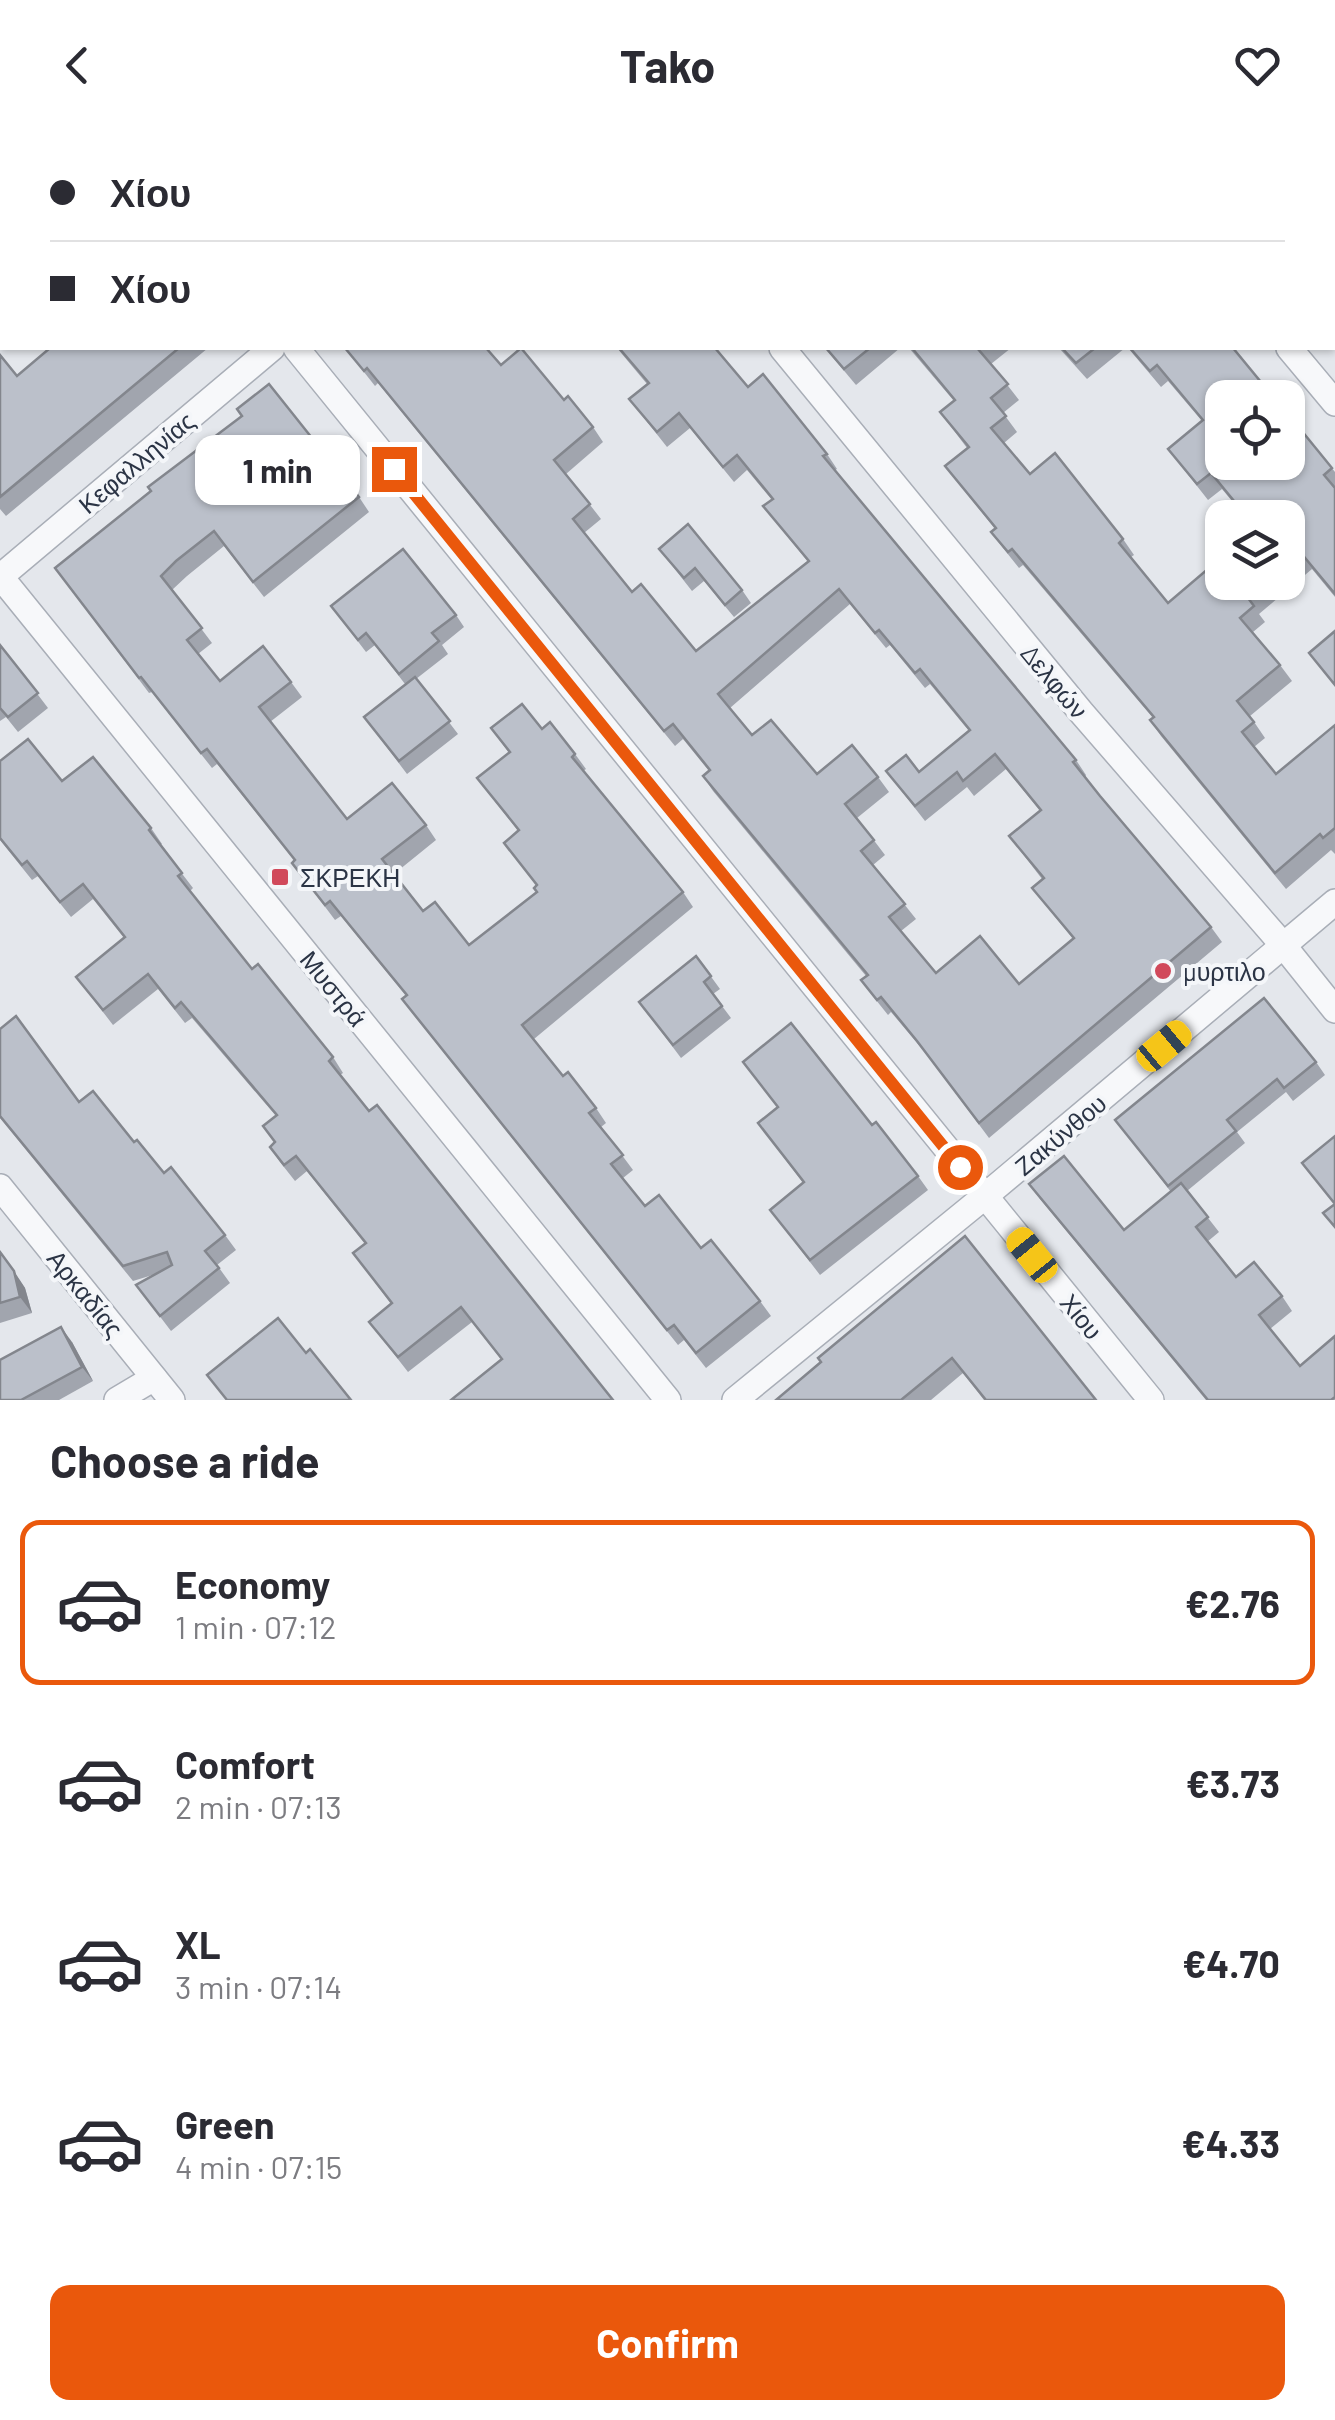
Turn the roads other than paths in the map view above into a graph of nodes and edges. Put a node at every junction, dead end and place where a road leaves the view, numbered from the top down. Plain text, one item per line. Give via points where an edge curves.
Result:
1 (270, 350) edge
2 (298, 350) edge
3 (784, 350) edge
4 (1292, 350) edge
5 (1335, 404) edge
6 (0, 577) edge
7 (1335, 902) edge
8 (1283, 945) junction
9 (1335, 1010) edge
10 (0, 1187) edge
11 (984, 1197) junction
12 (154, 1378) junction
13 (117, 1400) edge
14 (172, 1400) edge
15 (668, 1400) edge
16 (735, 1400) edge
17 (1151, 1400) edge

1 - 6 street, Κεφαλληνίας
2 - 11 street, Χίου
3 - 8 street, Δελφών via 1080,712
4 - 5 street
6 - 15 street, Μυστρά
7 - 8 street, Ζακύνθου
8 - 9 street, Δελφών
8 - 11 street, Ζακύνθου
10 - 12 street, Αρκαδίας
11 - 16 street, Ζακύνθου
11 - 17 street, Χίου
12 - 13 street
12 - 14 street, Αρκαδίας

